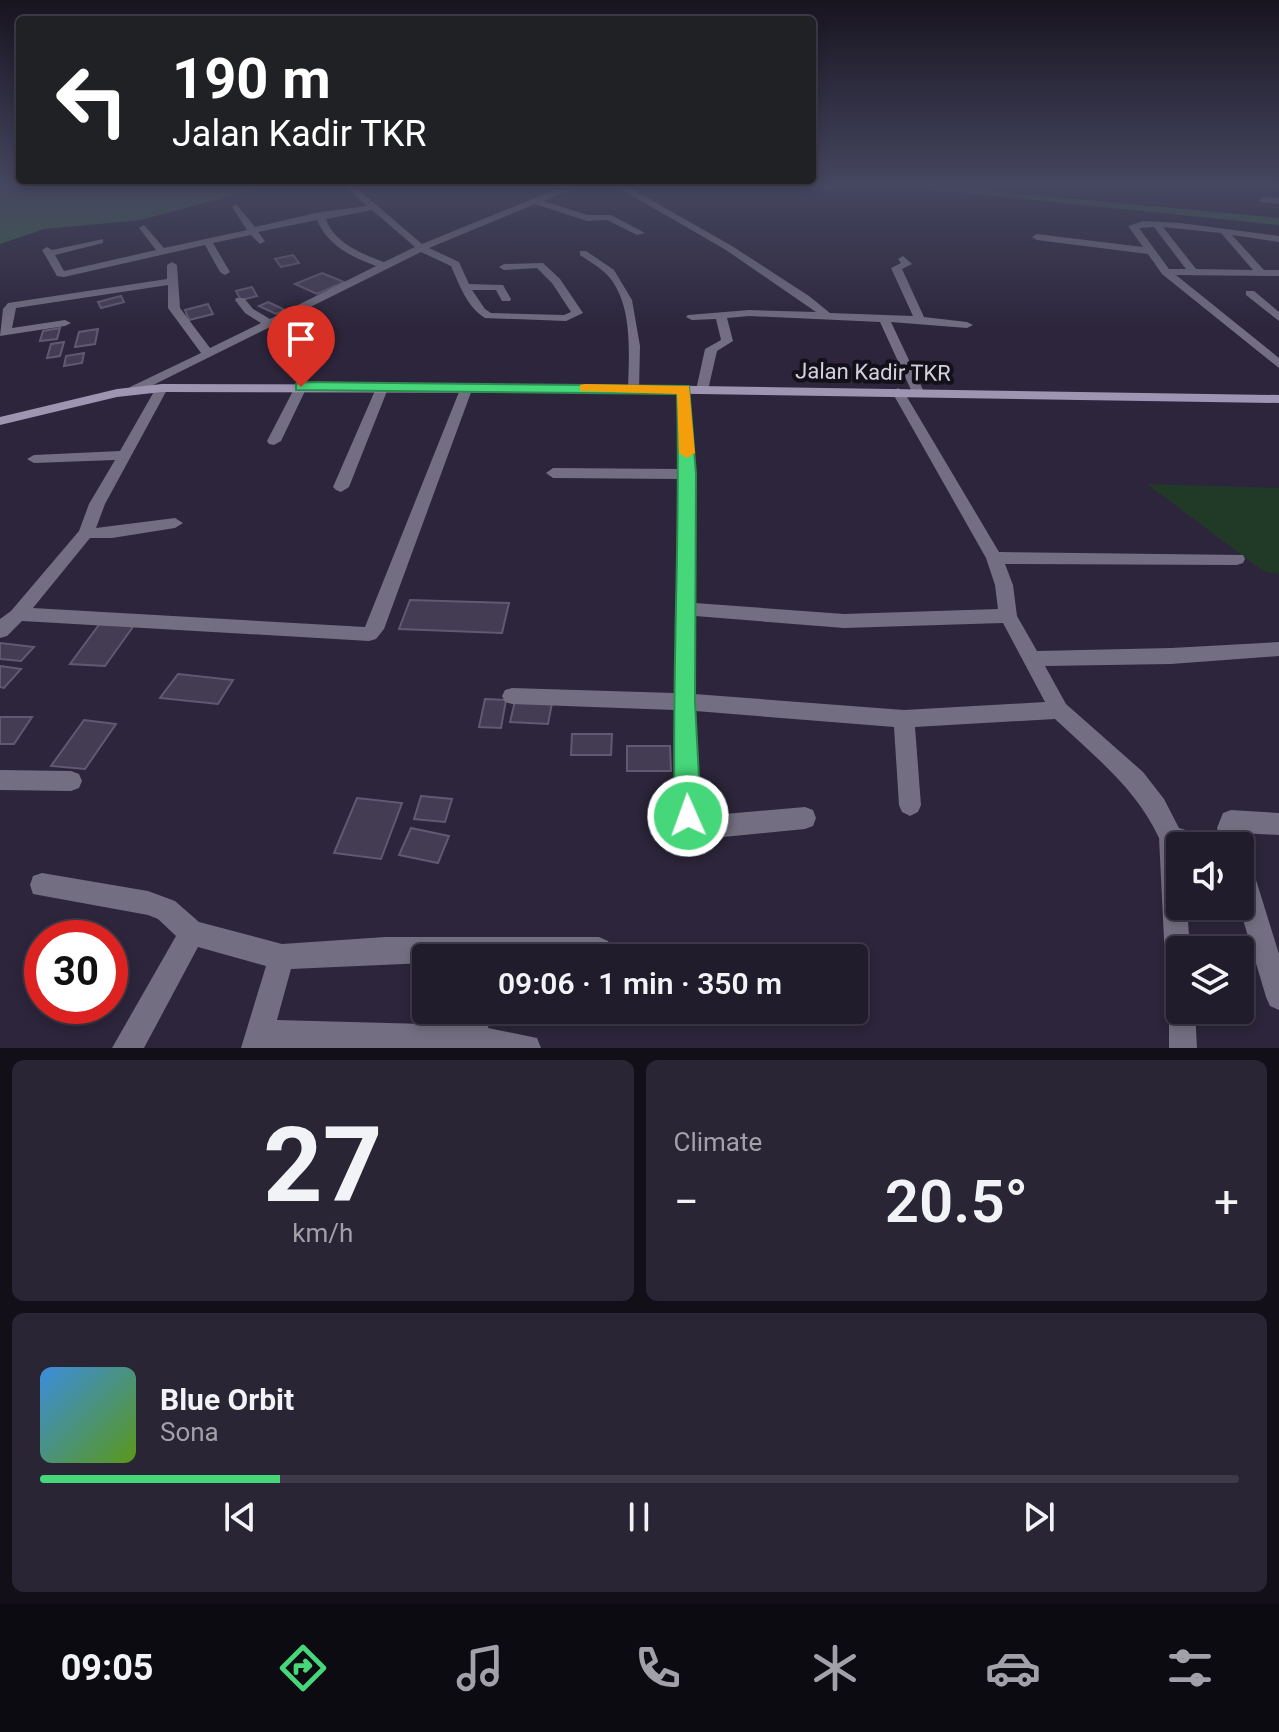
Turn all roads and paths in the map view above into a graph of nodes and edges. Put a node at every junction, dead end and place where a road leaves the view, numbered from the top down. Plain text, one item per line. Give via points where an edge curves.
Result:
1 (148, 233) edge
2 (260, 233) edge
3 (329, 233) edge
4 (403, 233) edge
5 (458, 233) edge
6 (702, 233) edge
7 (1138, 233) edge
8 (1163, 233) edge
9 (1225, 233) joint
10 (256, 234) joint
11 (1037, 237) dead end
12 (1279, 239) edge
13 (100, 241) dead end
14 (207, 241) junction
15 (421, 248) junction
16 (161, 251) junction
17 (1150, 251) junction
18 (583, 253) dead end
19 (903, 259) dead end
20 (172, 265) dead end
21 (385, 266) junction
22 (504, 267) dead end
23 (225, 272) dead end
24 (1166, 272) junction
25 (1193, 272) junction
26 (1261, 273) junction
27 (1279, 273) edge
28 (173, 284) junction
29 (465, 287) junction
30 (1250, 293) dead end
31 (506, 299) dead end
32 (240, 300) dead end
33 (720, 314) junction
34 (827, 316) junction
35 (692, 317) dead end
36 (1279, 318) edge
37 (884, 319) junction
38 (920, 320) junction
39 (65, 323) dead end
40 (269, 323) junction
41 (967, 325) dead end
42 (3, 332) edge
43 (207, 353) junction
44 (1279, 364) edge
45 (383, 386) junction
46 (301, 387) junction
47 (467, 387) junction
48 (162, 388) junction
49 (634, 389) junction
50 (135, 390) junction
51 (693, 390) junction
52 (908, 392) junction
53 (1279, 399) edge
54 (0, 421) edge
55 (274, 441) dead end
56 (124, 455) junction
57 (34, 459) dead end
58 (553, 473) dead end
59 (688, 474) junction
60 (341, 487) dead end
61 (175, 523) dead end
62 (86, 533) junction
63 (994, 558) junction
64 (1237, 559) dead end
65 (686, 609) junction
66 (18, 614) junction
67 (1008, 616) junction
68 (0, 631) edge
69 (1279, 649) edge
70 (1030, 659) junction
71 (512, 696) dead end
72 (684, 702) junction
73 (1059, 710) junction
74 (904, 719) junction
75 (0, 780) edge
76 (71, 781) dead end
77 (910, 805) dead end
78 (805, 818) dead end
79 (1279, 824) edge
80 (1169, 832) edge
81 (1229, 832) edge
82 (42, 885) dead end
83 (1254, 914) edge
84 (192, 933) junction
85 (412, 951) edge
86 (282, 957) junction
87 (1279, 997) edge
88 (475, 1024) edge
89 (1182, 1024) edge
90 (471, 1039) junction
91 (258, 1040) edge
92 (126, 1048) edge
93 (527, 1048) edge
94 (1183, 1048) edge

1 - 16 street
2 - 10 street
3 - 21 street via 354,256
4 - 15 street
5 - 15 street
6 - 34 street
7 - 17 street
8 - 25 street
9 - 12 street
9 - 26 street
10 - 14 street
11 - 17 street
13 - 16 street via 48,251 61,274
14 - 16 street
14 - 23 street
15 - 21 street
15 - 29 street via 455,264
17 - 24 street
18 - 49 street via 616,278 626,299 635,347
19 - 38 street via 907,264 896,268
20 - 28 street
21 - 40 street
22 - 29 street via 539,265 577,313 566,318 497,318 481,311
24 - 25 street
24 - 44 street
25 - 26 street
26 - 27 street
28 - 42 street via 10,307
28 - 43 street via 174,308
29 - 31 street via 499,287
30 - 36 street
32 - 40 street
33 - 34 street
33 - 35 street
33 - 51 street via 727,341 711,349
34 - 37 street
37 - 38 street
37 - 52 street
38 - 41 street
39 - 42 street
40 - 43 street
43 - 50 street
45 - 46 street, Jalan Kadir TKR
45 - 47 street, Jalan Kadir TKR
45 - 60 street
46 - 48 street, Jalan Kadir TKR
46 - 55 street
47 - 49 street, Jalan Kadir TKR
47 - 66 street via 369,634
48 - 50 street, Jalan Kadir TKR
48 - 56 street
49 - 51 street, Jalan Kadir TKR
50 - 54 street, Jalan Kadir TKR
51 - 52 street, Jalan Kadir TKR
51 - 59 street
52 - 53 street, Jalan Kadir TKR
52 - 63 street
56 - 57 street
56 - 62 street
58 - 59 street
59 - 65 street
61 - 62 street
62 - 66 street
63 - 64 street
63 - 67 street
65 - 67 street via 844,621
65 - 72 street
66 - 68 street
67 - 70 street
69 - 70 street
70 - 73 street
71 - 72 street
72 - 74 street
72 - 78 street via 691,823 703,828
73 - 74 street
73 - 80 street via 1135,779
74 - 77 street
75 - 76 street
79 - 81 street via 1231,821
82 - 84 street via 158,906
83 - 87 street
84 - 86 street
84 - 92 street
85 - 86 street
86 - 91 street
88 - 90 street
89 - 94 street
90 - 91 street
90 - 93 street

